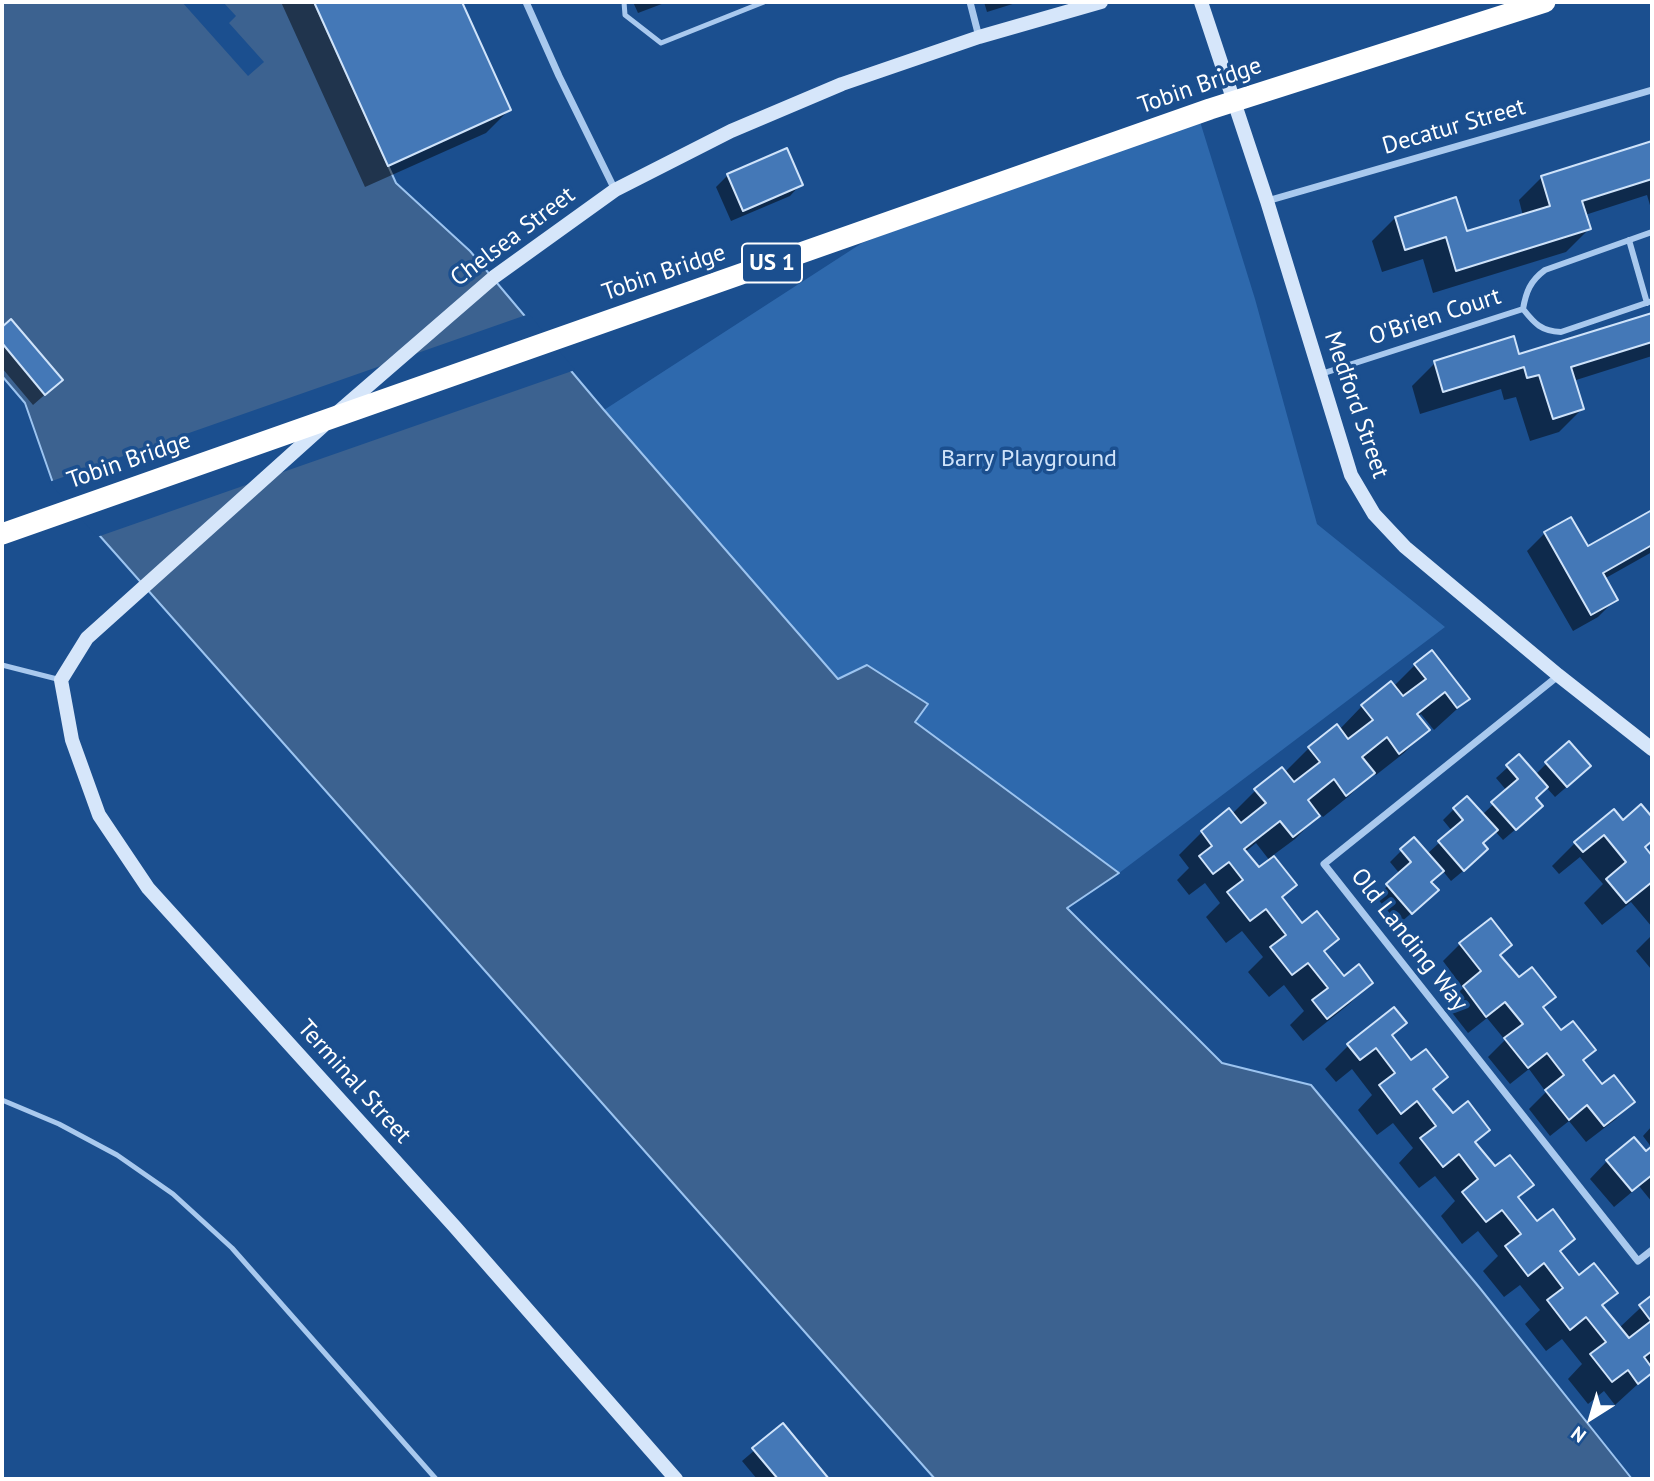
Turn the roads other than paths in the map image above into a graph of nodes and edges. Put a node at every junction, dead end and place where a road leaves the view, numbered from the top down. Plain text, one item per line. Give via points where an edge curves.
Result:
1 (526, 2) edge
2 (624, 2) edge
3 (764, 2) edge
4 (970, 2) edge
5 (1101, 2) edge
6 (1201, 2) edge
7 (1542, 2) edge
8 (979, 37) junction
9 (1652, 90) edge
10 (615, 190) junction
11 (1267, 201) junction
12 (1652, 232) edge
13 (1629, 240) junction
14 (1649, 302) edge
15 (1522, 309) junction
16 (1320, 375) junction
17 (2, 534) edge
18 (2, 665) edge
19 (1558, 675) junction
20 (61, 680) junction
21 (1652, 749) edge
22 (2, 1100) edge
23 (1652, 1250) edge
24 (436, 1479) edge
25 (676, 1479) edge

1 - 10 street
2 - 3 lane via 625,15 661,43
4 - 8 street
5 - 8 main road, Chelsea Street
6 - 11 main road, Medford Street
7 - 17 highway, Tobin Bridge / US 1, bridge via 1187,117
8 - 10 main road, Chelsea Street via 842,83 731,131
9 - 11 street, Decatur Street
10 - 20 main road, Chelsea Street, bridge via 494,277 403,354 87,638
11 - 16 main road, Medford Street
12 - 13 street, O'Brien Court
13 - 14 street, O'Brien Court
13 - 15 street, O'Brien Court via 1545,270 1534,278
14 - 15 street, O'Brien Court via 1561,332 1546,331
15 - 16 street, O'Brien Court
16 - 19 main road, Medford Street via 1351,475 1374,514 1405,547
18 - 20 lane
19 - 21 main road, Medford Street
19 - 23 street, Old Landing Way via 1324,864 1637,1262
20 - 25 main road, Terminal Street via 72,740 99,815 148,888
22 - 24 lane via 117,1155 173,1194 232,1248

